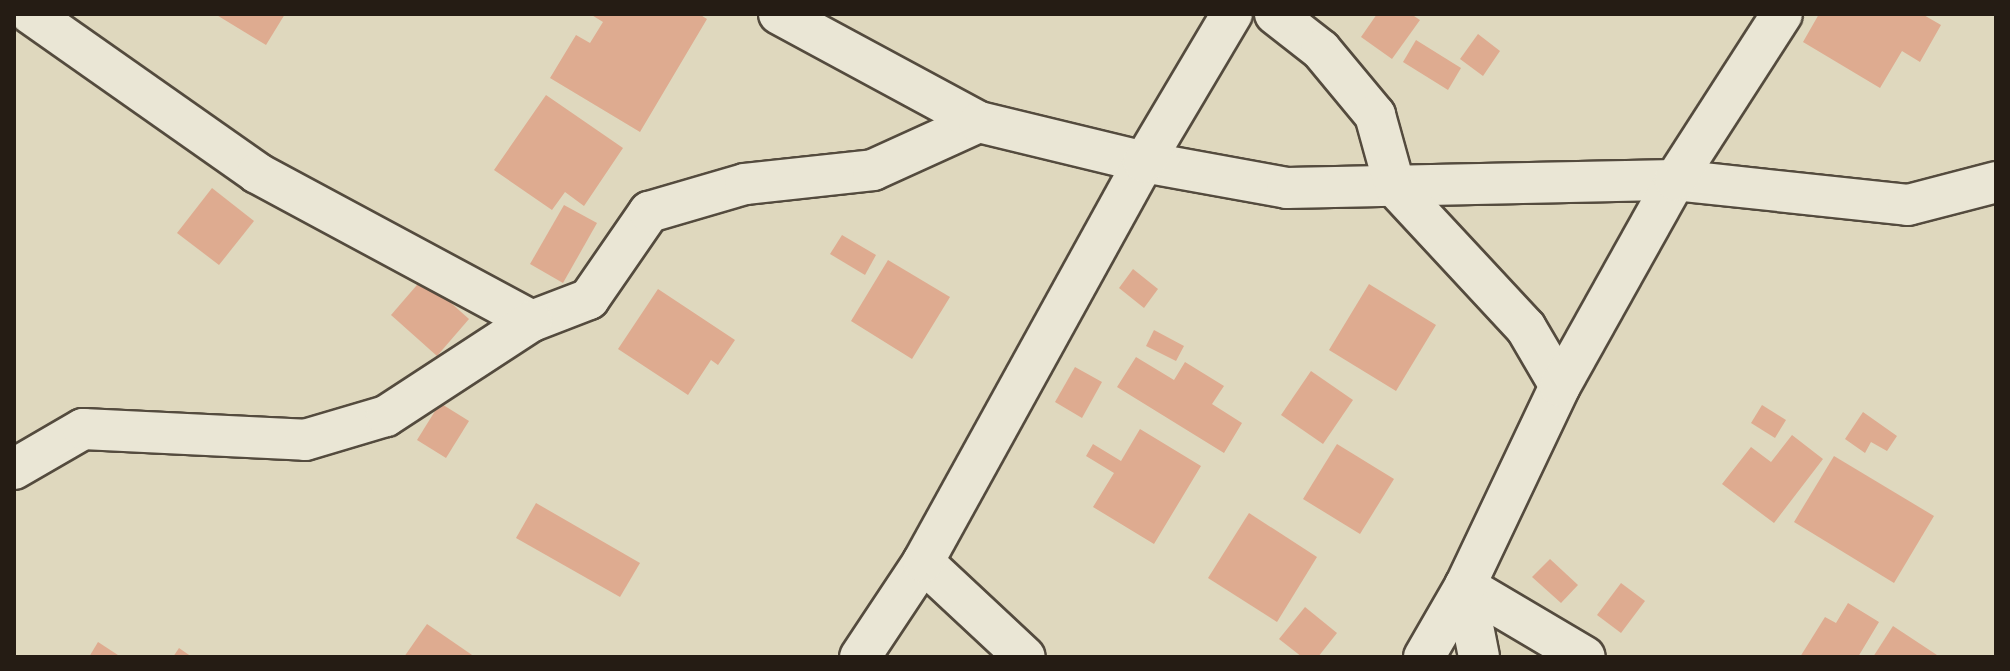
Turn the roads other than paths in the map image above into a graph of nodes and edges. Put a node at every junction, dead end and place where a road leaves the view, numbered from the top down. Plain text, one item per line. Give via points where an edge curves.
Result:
1 (31, 14) edge
2 (779, 14) edge
3 (1232, 14) edge
4 (1275, 14) edge
5 (1782, 14) edge
6 (979, 122) junction
7 (1144, 162) junction
8 (1675, 180) junction
9 (1996, 182) edge
10 (1395, 187) junction
11 (532, 321) junction
12 (1560, 386) junction
13 (14, 469) edge
14 (923, 562) junction
15 (1465, 586) junction
16 (860, 657) edge
17 (1025, 657) edge
18 (1424, 657) edge
19 (1479, 657) edge
20 (1585, 657) edge

1 - 11 street via 257,173
2 - 6 street
3 - 7 street
4 - 10 street via 1321,50 1375,115
5 - 8 street
6 - 7 street
6 - 11 street via 873,170 745,184 649,212 589,299
7 - 10 street via 1287,188
7 - 14 street
8 - 9 street via 1908,205
8 - 10 street
8 - 12 street
10 - 12 street via 1526,328
11 - 13 street via 386,416 305,440 83,429
12 - 15 street
14 - 16 street
14 - 17 street
15 - 18 street
15 - 19 street
15 - 20 street

